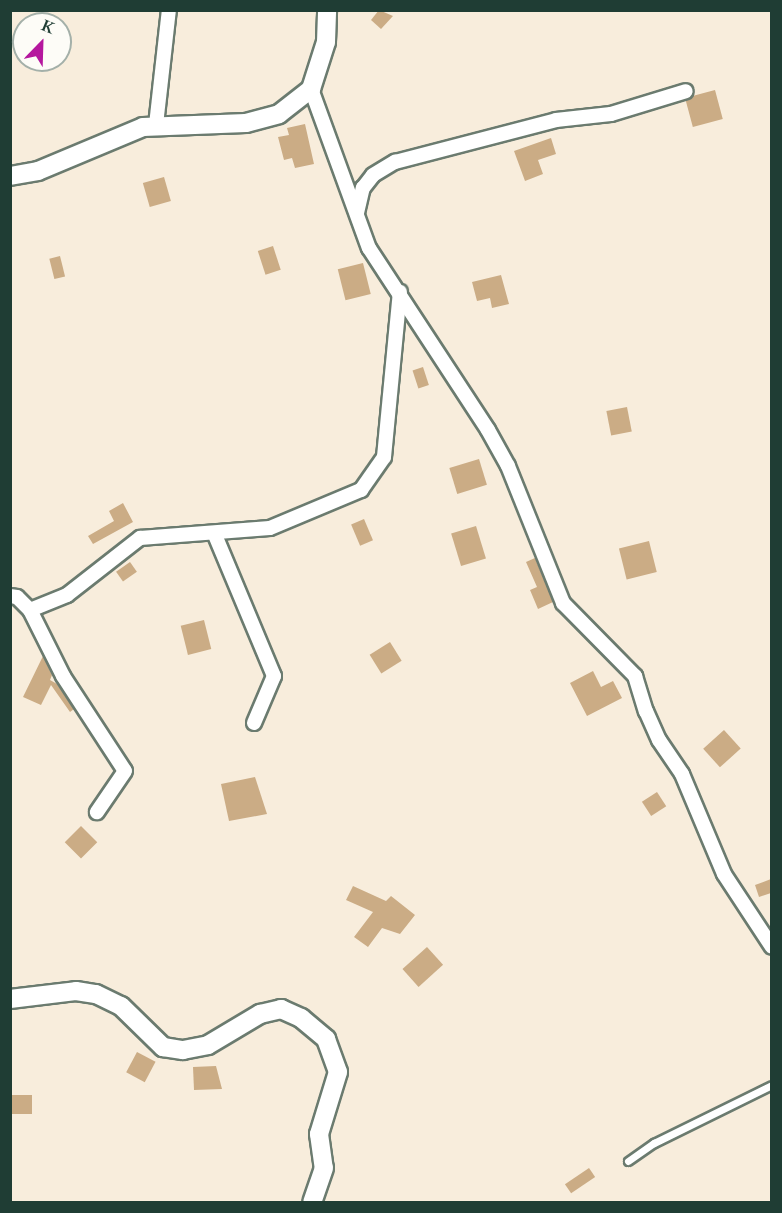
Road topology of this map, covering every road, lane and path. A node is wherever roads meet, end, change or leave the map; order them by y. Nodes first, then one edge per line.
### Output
1 (169, 10) edge
2 (327, 10) edge
3 (311, 89) junction
4 (686, 91) dead end
5 (156, 125) junction
6 (10, 176) edge
7 (357, 215) junction
8 (400, 292) junction
9 (215, 535) junction
10 (10, 596) edge
11 (30, 610) junction
12 (254, 723) dead end
13 (98, 812) dead end
14 (771, 947) edge
15 (10, 999) edge
16 (771, 1085) edge
17 (628, 1161) dead end
18 (312, 1203) edge

1 - 5 street
2 - 3 street
3 - 5 street
3 - 7 street
4 - 7 street
5 - 6 street
7 - 8 street
8 - 9 street
8 - 14 street
9 - 11 street
9 - 12 street
10 - 11 street
11 - 13 street
15 - 18 street
16 - 17 lane

